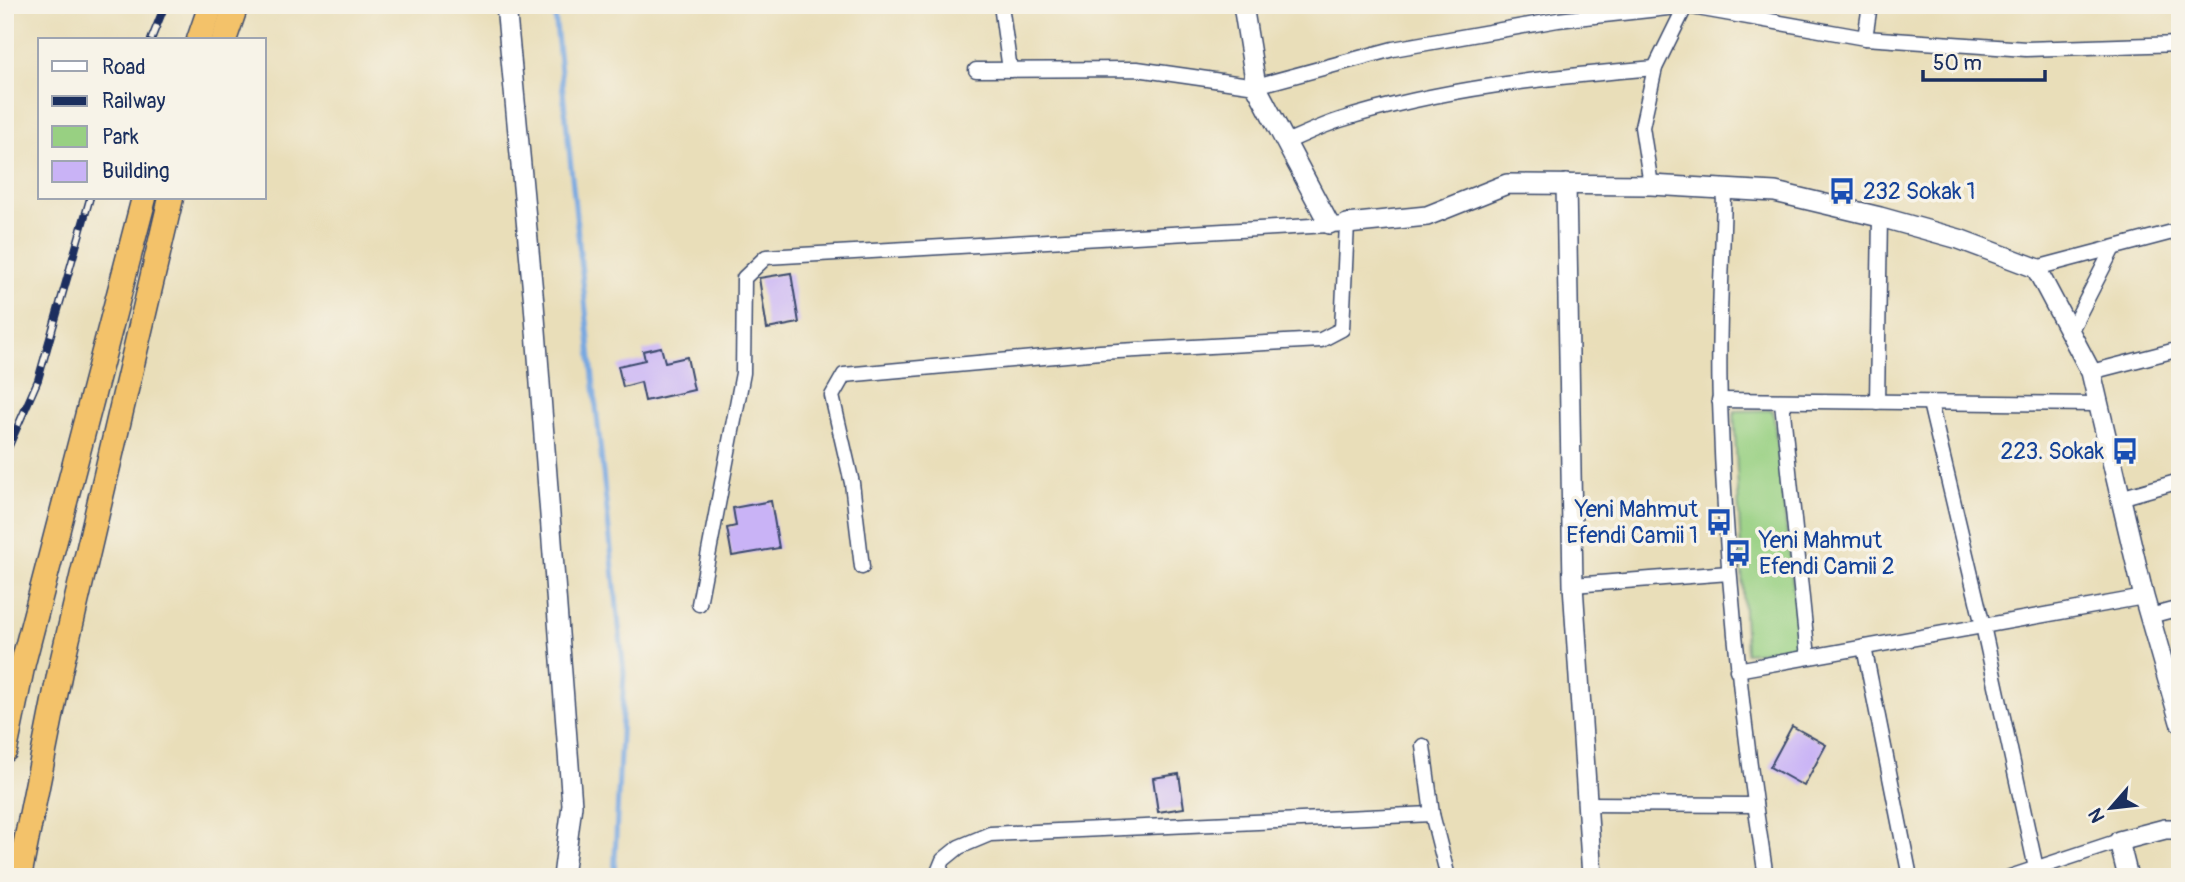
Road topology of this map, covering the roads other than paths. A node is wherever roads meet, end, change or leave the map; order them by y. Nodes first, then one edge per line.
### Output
1 (212, 5) edge
2 (236, 5) edge
3 (506, 5) edge
4 (1001, 5) edge
5 (1243, 5) edge
6 (1870, 5) edge
7 (1686, 6) edge
8 (200, 38) edge
9 (225, 38) edge
10 (1865, 38) junction
11 (2180, 44) edge
12 (1655, 68) junction
13 (1010, 69) junction
14 (976, 70) dead end
15 (1256, 86) junction
16 (1286, 142) junction
17 (1566, 184) junction
18 (1651, 185) junction
19 (1724, 190) junction
20 (143, 200) edge
21 (171, 200) edge
22 (1880, 217) junction
23 (1338, 224) junction
24 (2180, 230) edge
25 (2113, 248) junction
26 (2036, 268) junction
27 (2070, 332) junction
28 (2180, 349) edge
29 (2091, 372) junction
30 (1719, 400) junction
31 (1782, 401) junction
32 (1877, 402) junction
33 (1930, 403) junction
34 (2097, 404) junction
35 (2180, 481) edge
36 (2120, 498) junction
37 (862, 567) dead end
38 (1729, 573) junction
39 (1573, 585) junction
40 (699, 604) dead end
41 (2147, 606) junction
42 (2180, 608) edge
43 (1983, 626) junction
44 (1864, 647) junction
45 (1808, 657) junction
46 (1737, 670) junction
47 (2180, 722) edge
48 (1423, 746) dead end
49 (5, 750) edge
50 (1586, 804) junction
51 (1755, 805) junction
52 (1432, 814) junction
53 (2180, 829) edge
54 (2119, 841) junction
55 (2036, 868) junction
56 (19, 877) edge
57 (563, 877) edge
58 (936, 877) edge
59 (1448, 877) edge
60 (1592, 877) edge
61 (1766, 877) edge
62 (1910, 877) edge
63 (2010, 877) edge
64 (2128, 877) edge

1 - 8 highway
2 - 9 highway
3 - 57 street
4 - 13 street
5 - 15 street
6 - 10 street
7 - 10 street
7 - 12 street
7 - 15 street
10 - 11 street
12 - 16 street
12 - 18 street
13 - 14 street
13 - 15 street
15 - 16 street
16 - 23 street
17 - 18 street
17 - 23 street
17 - 39 street
18 - 19 street
19 - 22 street
19 - 30 street
20 - 49 highway
21 - 56 highway
22 - 26 street
22 - 32 street
23 - 37 street
23 - 40 street
24 - 25 street
25 - 26 street
25 - 27 street
26 - 27 street
27 - 29 street
28 - 29 street
29 - 34 street
30 - 31 street
30 - 38 street
31 - 32 street
31 - 45 street
32 - 33 street
33 - 34 street
33 - 43 street
34 - 36 street
35 - 36 street
36 - 41 street
38 - 39 street
38 - 46 street
39 - 50 street
41 - 42 street
41 - 43 street
41 - 47 street
43 - 44 street
43 - 55 street
44 - 45 street
44 - 62 street
45 - 46 street
46 - 51 street
48 - 52 street
50 - 51 street
50 - 60 street
51 - 61 street
52 - 58 street
52 - 59 street
53 - 54 street
54 - 55 street
54 - 64 street
55 - 63 street

